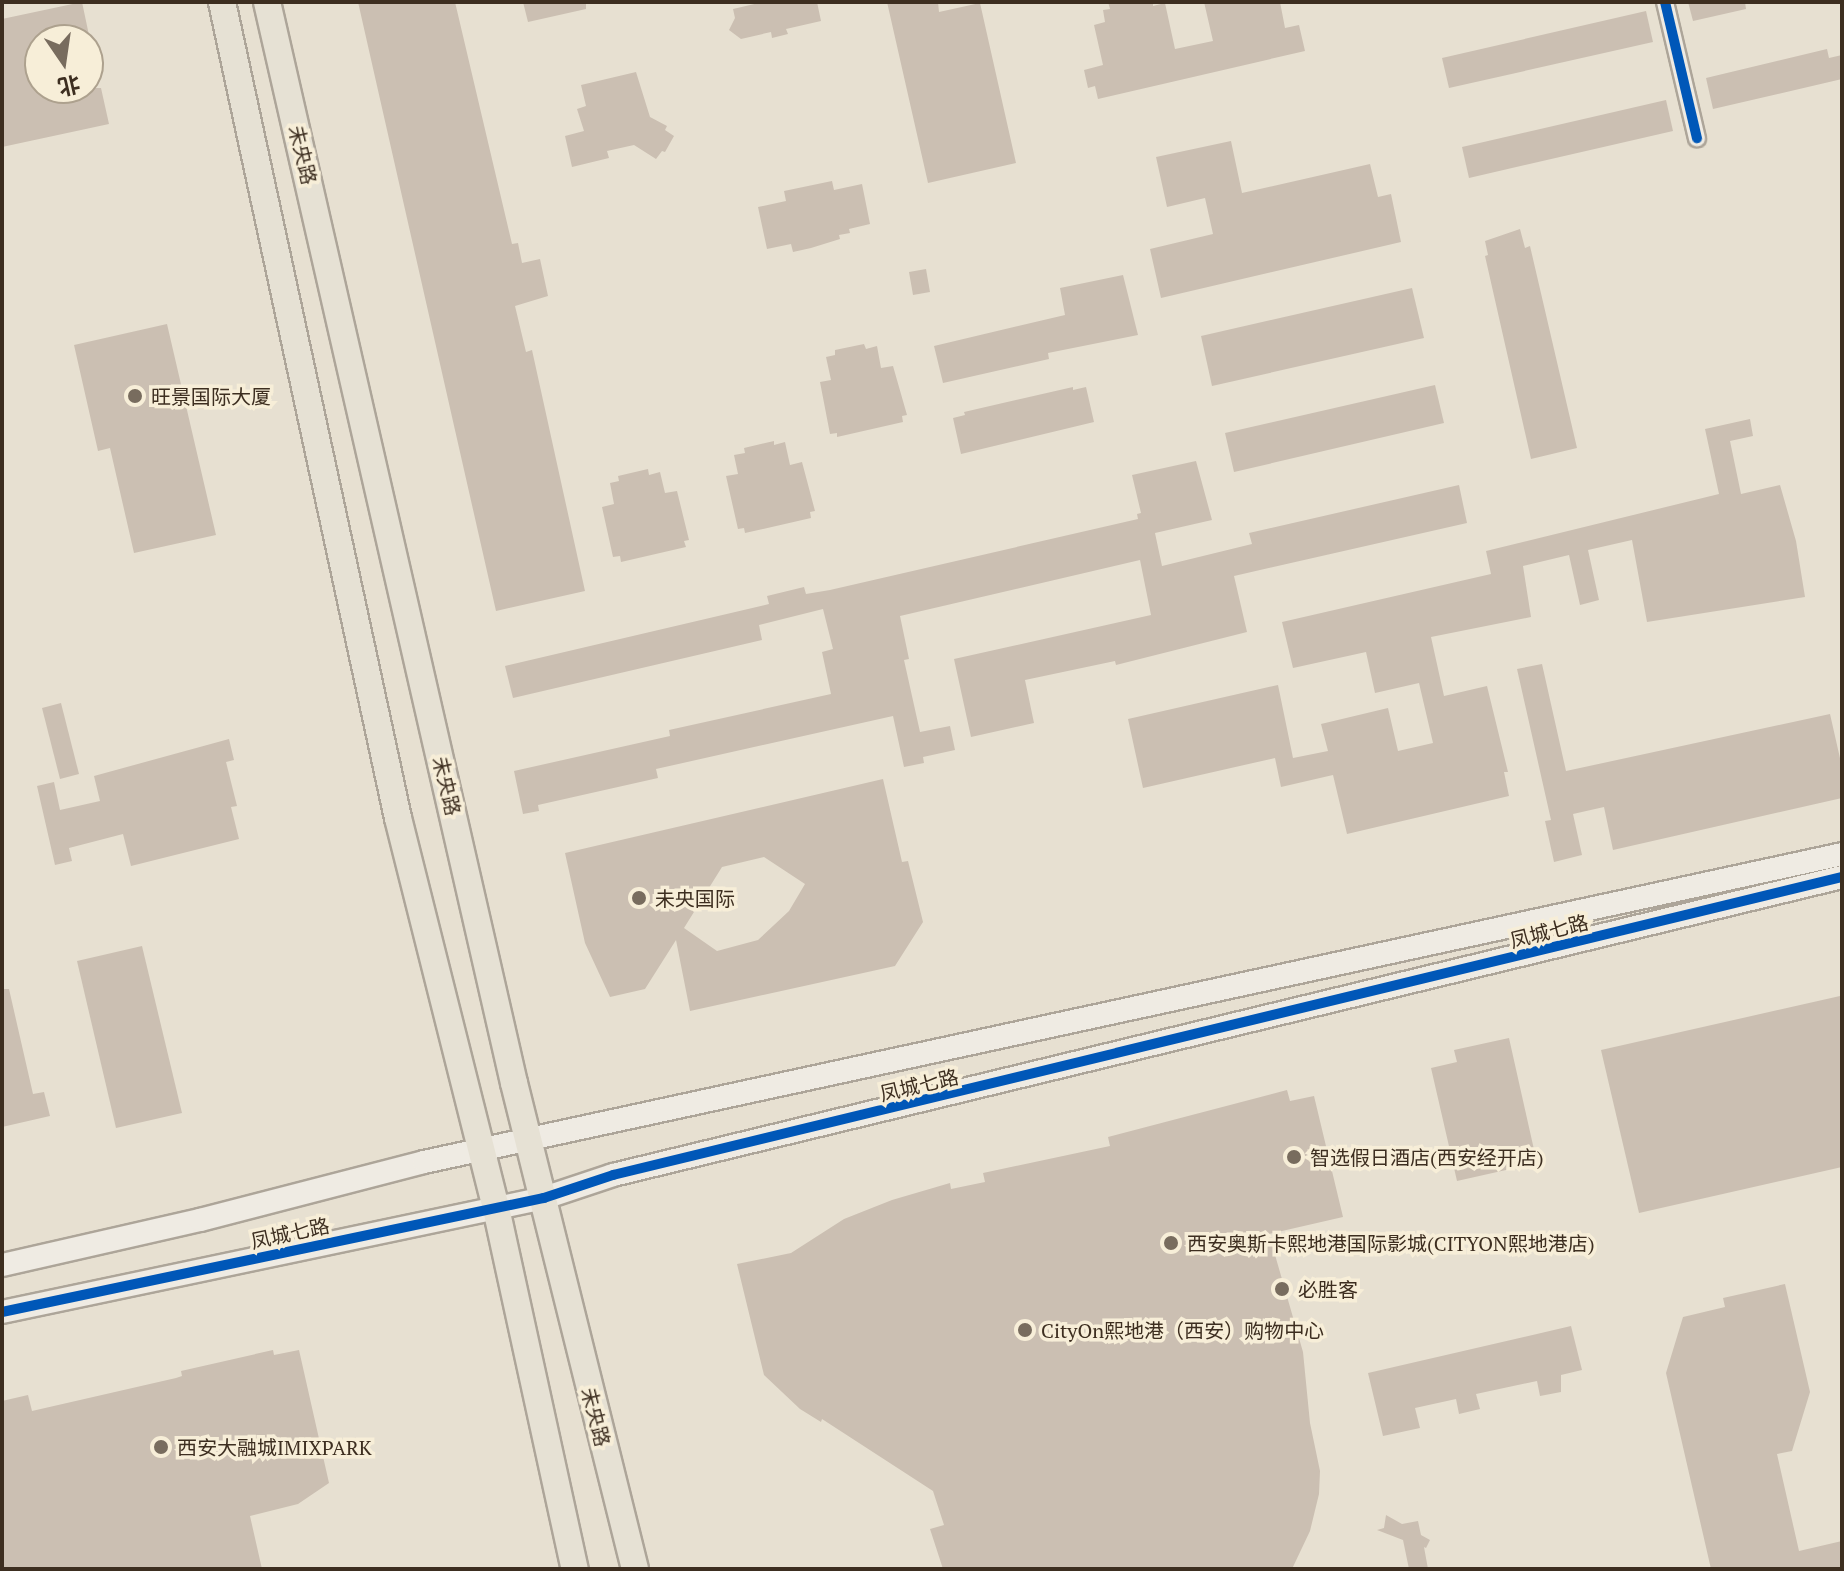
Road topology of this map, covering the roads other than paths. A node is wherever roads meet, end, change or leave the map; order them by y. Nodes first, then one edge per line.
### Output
1 (222, 2) edge
2 (267, 2) edge
3 (1665, 2) edge
4 (1697, 138) dead end
5 (1842, 854) edge
6 (1842, 877) edge
7 (530, 1139) junction
8 (480, 1151) junction
9 (544, 1198) junction
10 (496, 1208) junction
11 (2, 1265) edge
12 (2, 1312) edge
13 (575, 1569) edge
14 (635, 1569) edge

1 - 8 main road
2 - 7 main road, 未央路
3 - 4 street
5 - 7 street, 凤城七路
6 - 9 street, 凤城七路
7 - 8 street, 凤城七路
7 - 9 main road, 未央路
8 - 10 main road
8 - 11 street, 凤城七路
9 - 10 street, 凤城七路
9 - 14 main road, 未央路
10 - 12 street, 凤城七路
10 - 13 main road

